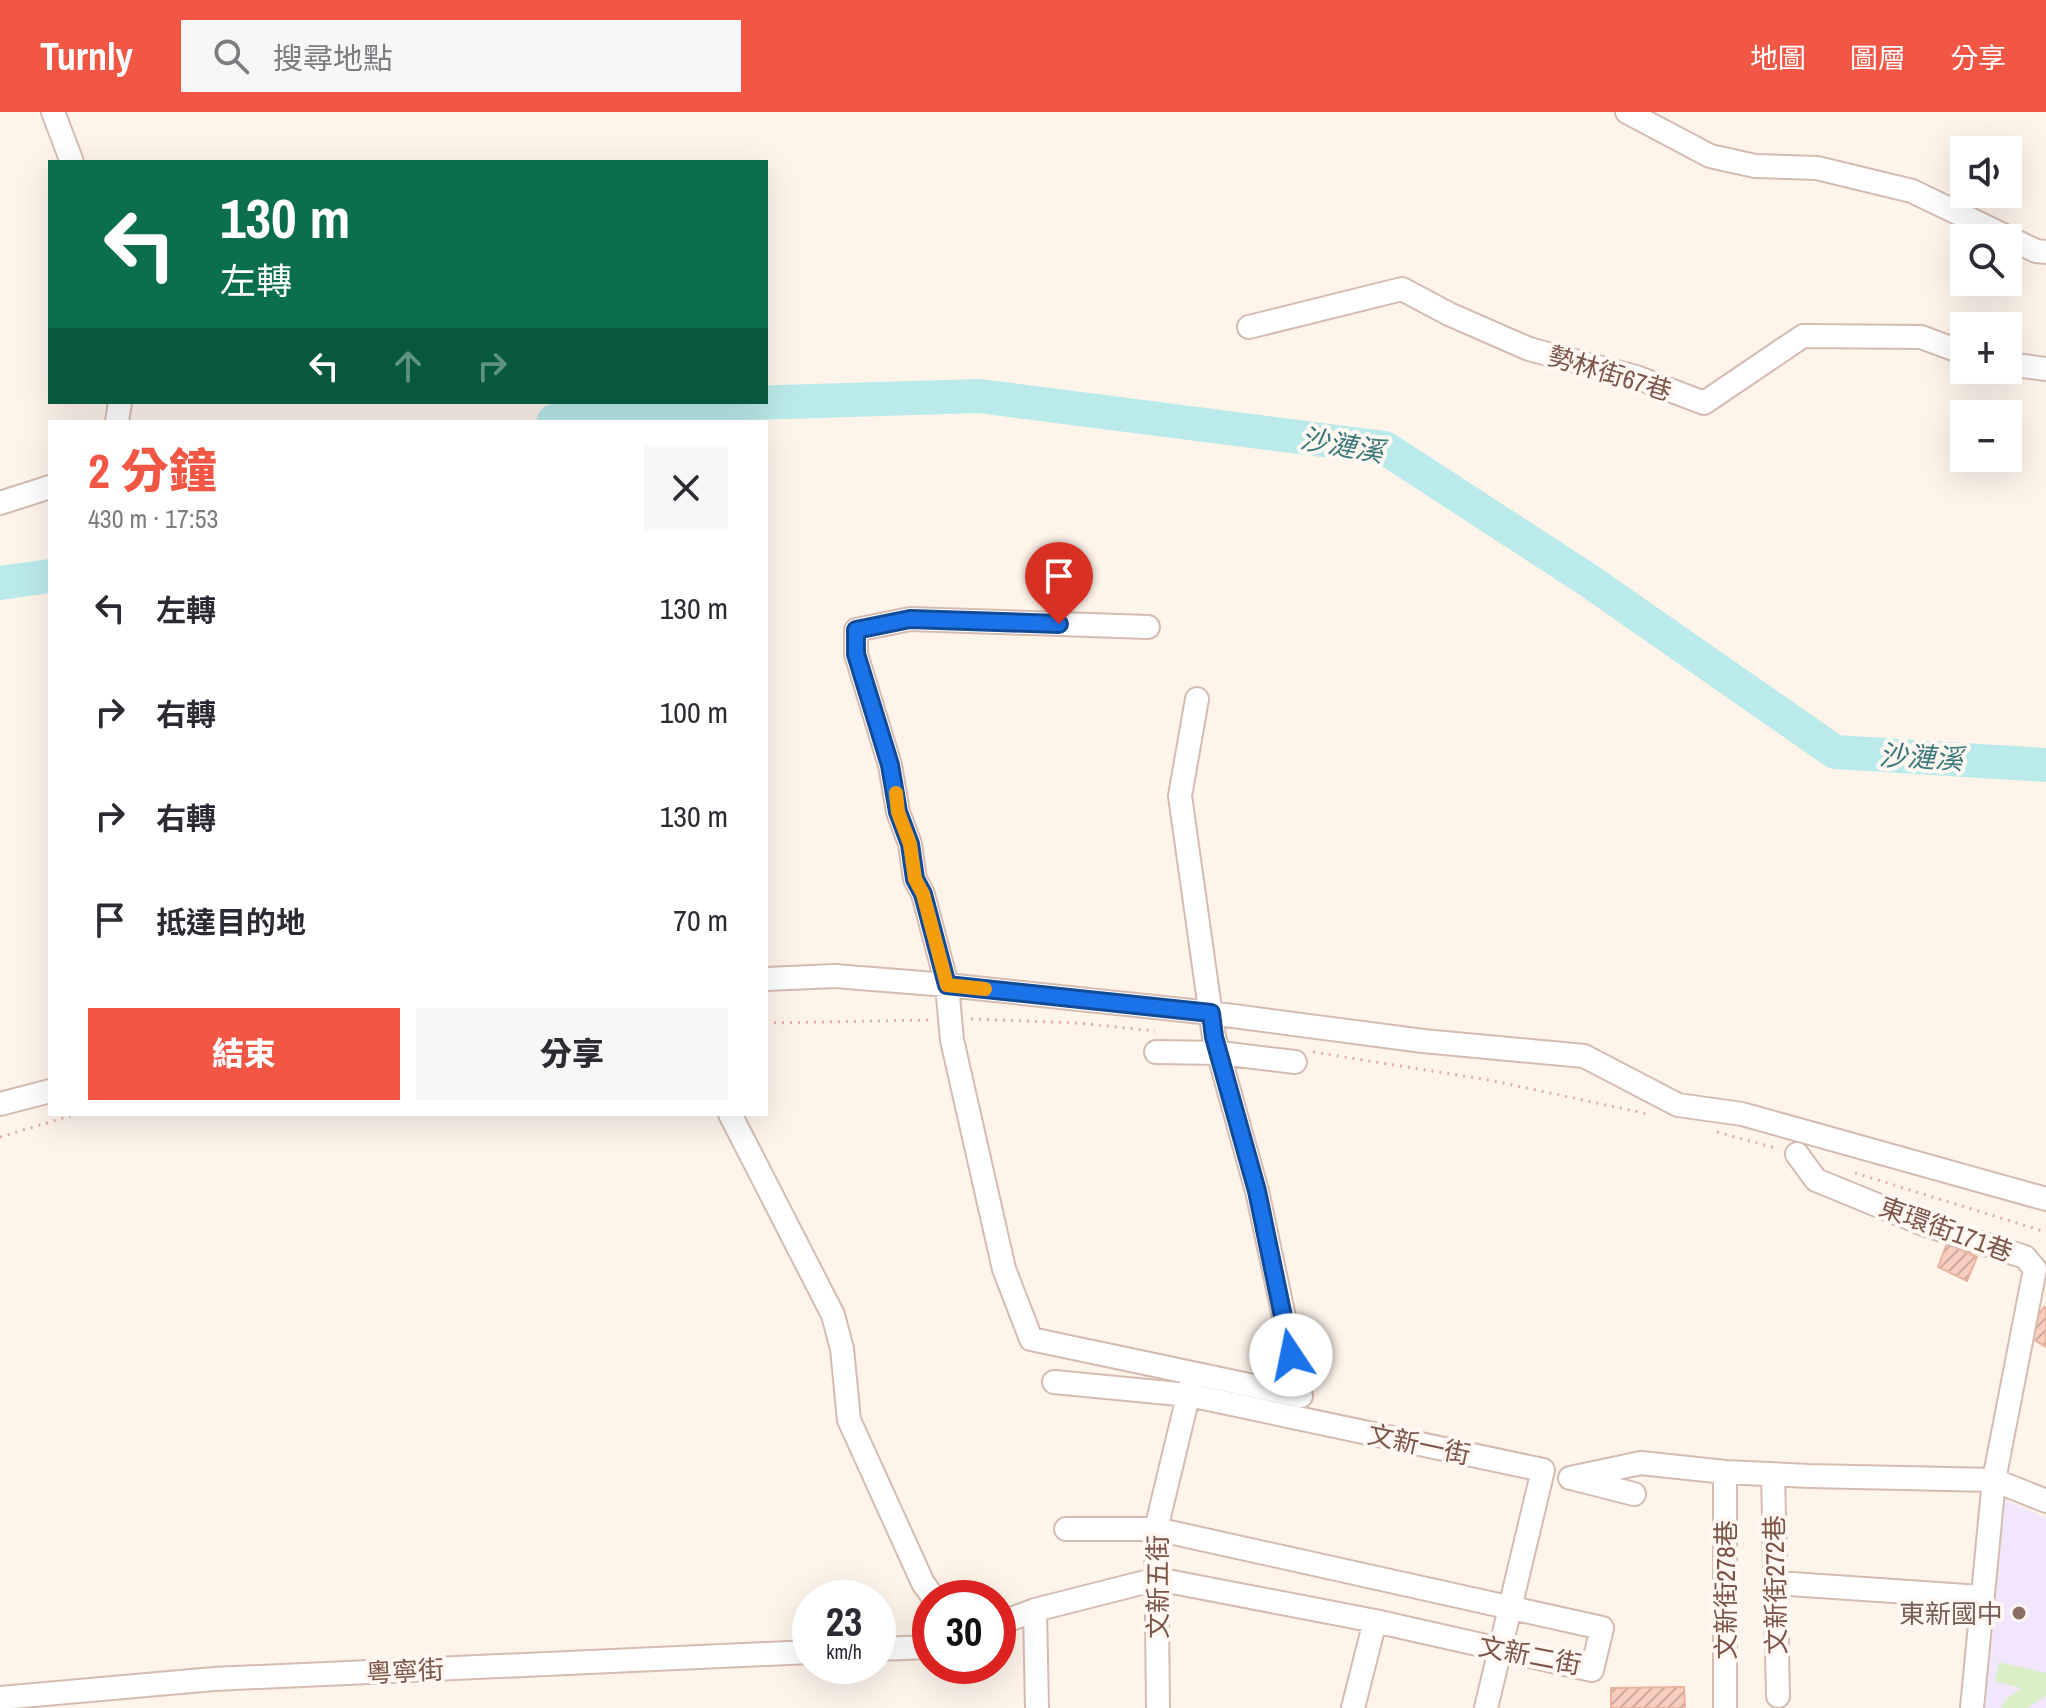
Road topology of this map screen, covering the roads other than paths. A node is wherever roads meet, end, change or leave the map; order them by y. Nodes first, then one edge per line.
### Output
1 (53, 112) edge
2 (1627, 112) edge
3 (71, 160) edge
4 (2046, 252) edge
5 (1249, 327) dead end
6 (1950, 348) edge
7 (2022, 366) edge
8 (2046, 369) edge
9 (48, 488) edge
10 (0, 503) edge
11 (1148, 627) dead end
12 (1197, 699) dead end
13 (768, 979) edge
14 (947, 985) junction
15 (1211, 1013) junction
16 (1155, 1041) road end
17 (1220, 1053) junction
18 (1302, 1056) road end
19 (48, 1092) edge
20 (0, 1104) edge
21 (731, 1116) edge
22 (1797, 1154) road end
23 (2046, 1199) edge
24 (1054, 1382) dead end
25 (1191, 1385) junction
26 (1543, 1470) junction
27 (1725, 1472) junction
28 (1773, 1474) junction
29 (1570, 1478) junction
30 (1994, 1480) junction
31 (1634, 1494) dead end
32 (2046, 1501) edge
33 (1066, 1529) dead end
34 (1156, 1529) junction
35 (1157, 1579) junction
36 (922, 1580) edge
37 (1776, 1583) junction
38 (1981, 1597) junction
39 (1510, 1607) junction
40 (1035, 1610) junction
41 (1016, 1617) edge
42 (1375, 1621) junction
43 (1500, 1650) junction
44 (792, 1653) edge
45 (1778, 1696) dead end
46 (0, 1698) edge
47 (1037, 1708) edge
48 (1158, 1708) edge
49 (1353, 1708) edge
50 (1486, 1708) edge
51 (1725, 1708) edge
52 (1972, 1708) edge

1 - 3 street
2 - 4 street
5 - 6 street, 勢林街67巷
7 - 8 street
9 - 10 street
11 - 14 street
12 - 15 street
13 - 14 street
14 - 15 street
14 - 25 street
15 - 17 street
15 - 23 street
16 - 17 street
17 - 18 street
17 - 25 street
19 - 20 street
21 - 36 street
22 - 30 street, 東環街171巷
24 - 25 street, 文新一街
25 - 26 street, 文新一街
25 - 34 street, 文新五街
26 - 29 street, 文新一街
26 - 39 street
27 - 28 street
27 - 29 street
27 - 51 street, 文新街278巷
28 - 30 street
28 - 37 street, 文新街272巷
29 - 31 street, 文新一街
30 - 32 street
30 - 38 street
33 - 34 street, 文新二街
34 - 35 street, 文新五街
34 - 39 street, 文新二街
35 - 40 street, 文新二街
35 - 42 street, 文新二街
35 - 48 street, 文新五街
37 - 38 street
37 - 45 street, 文新街272巷
38 - 52 street
39 - 43 street
39 - 43 street, 文新二街
40 - 41 street
40 - 47 street
42 - 43 street, 文新二街
42 - 49 street
43 - 50 street
44 - 46 street, 粵寧街

